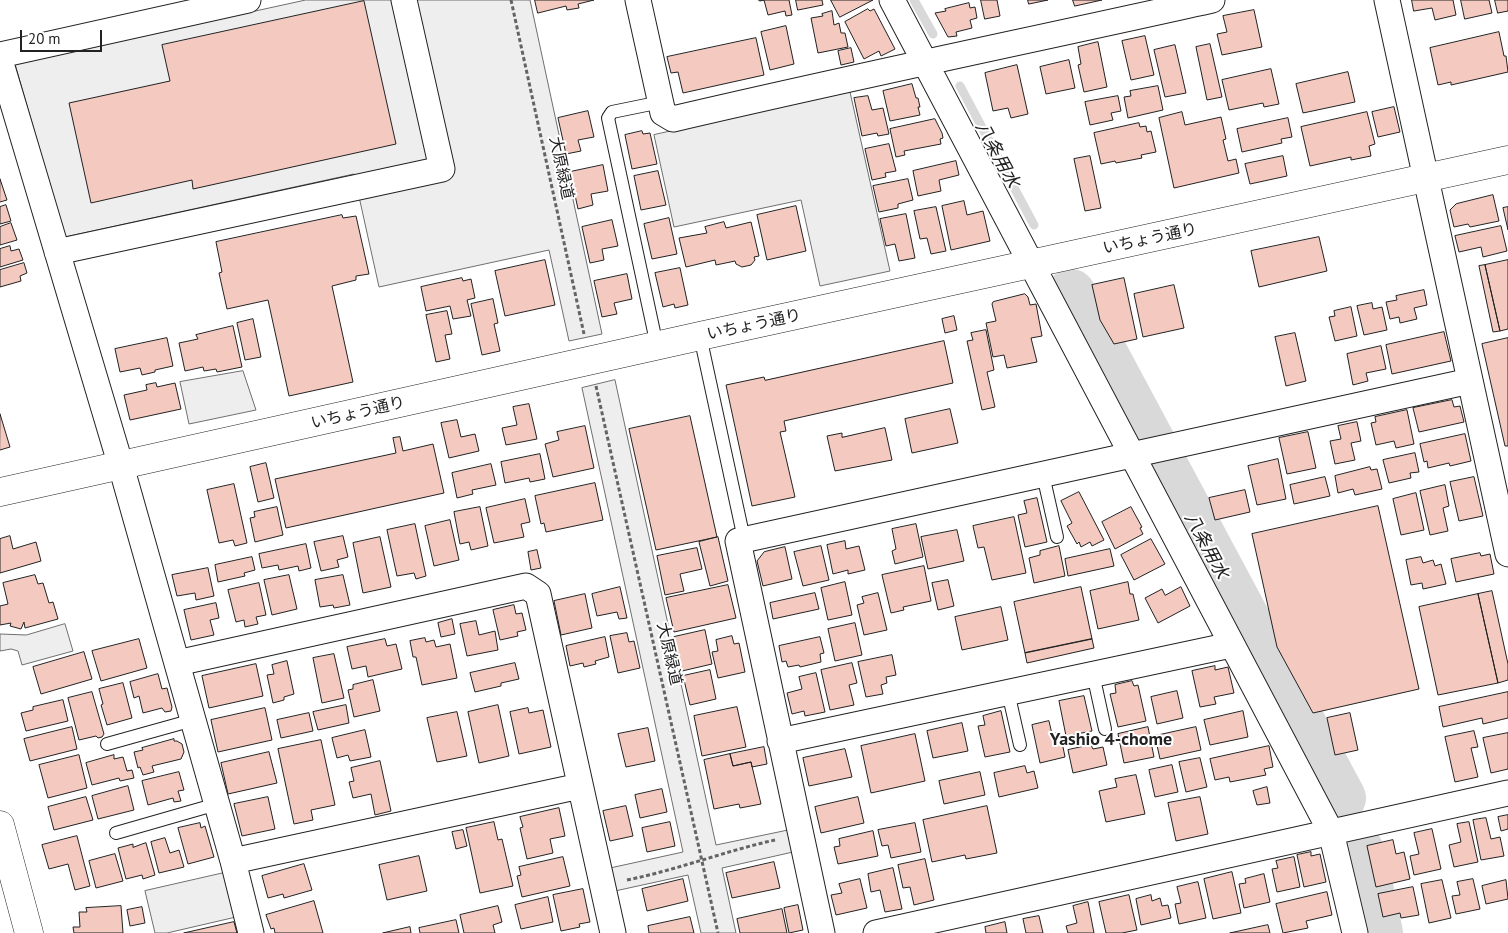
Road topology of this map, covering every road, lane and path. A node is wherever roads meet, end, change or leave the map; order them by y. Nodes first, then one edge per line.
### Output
1 (248, 0) edge
2 (404, 0) edge
3 (511, 0) edge
4 (638, 0) edge
5 (892, 0) edge
6 (1212, 0) edge
7 (1387, 0) edge
8 (188, 6) edge
9 (0, 56) edge
10 (0, 60) edge
11 (926, 63) junction
12 (661, 102) junction
13 (1508, 160) edge
14 (1427, 178) junction
15 (57, 252) junction
16 (1032, 264) junction
17 (585, 336) dead end
18 (700, 336) junction
19 (657, 346) junction
20 (595, 381) dead end
21 (1470, 381) junction
22 (1136, 455) junction
23 (121, 466) junction
24 (1043, 475) junction
25 (0, 492) edge
26 (1057, 536) dead end
27 (744, 539) junction
28 (1508, 554) edge
29 (1231, 645) junction
30 (177, 663) junction
31 (1093, 674) junction
32 (1008, 692) junction
33 (193, 720) junction
34 (1105, 729) dead end
35 (780, 741) junction
36 (107, 744) dead end
37 (1020, 745) dead end
38 (580, 786) junction
39 (1508, 793) edge
40 (216, 804) junction
41 (0, 825) edge
42 (1331, 832) junction
43 (116, 833) dead end
44 (800, 835) junction
45 (702, 859) junction
46 (232, 861) junction
47 (602, 886) junction
48 (8, 888) edge
49 (28, 933) edge
50 (251, 933) edge
51 (613, 933) edge
52 (718, 933) edge
53 (822, 933) edge
54 (876, 933) edge
55 (1355, 933) edge

1 - 8 street
2 - 15 street
3 - 17 path, 大原緑道
4 - 12 street
5 - 11 street
6 - 11 street
7 - 14 street
8 - 9 street
10 - 15 street
11 - 12 street
11 - 16 street
12 - 19 lane
13 - 14 street, いちょう通り
14 - 16 street, いちょう通り
14 - 21 street
15 - 23 street
16 - 18 street, いちょう通り
16 - 22 street
18 - 19 street, いちょう通り
18 - 27 lane
19 - 23 street, いちょう通り
20 - 45 path, 大原緑道
21 - 22 street
21 - 28 street
22 - 24 street
22 - 29 street
23 - 25 street, いちょう通り
23 - 30 street
24 - 26 lane
24 - 27 street
27 - 35 street
29 - 31 street
29 - 42 street
30 - 33 street
30 - 38 street
31 - 32 street
31 - 34 lane
32 - 35 street
32 - 37 lane
33 - 36 lane
33 - 40 street
35 - 44 street
38 - 46 street
38 - 47 street
39 - 42 street
40 - 43 lane
40 - 46 street
41 - 48 street
42 - 54 street
42 - 55 street
44 - 45 path
44 - 53 street
45 - 47 path
45 - 52 path, 大原緑道
46 - 50 street
47 - 51 street
48 - 49 street

